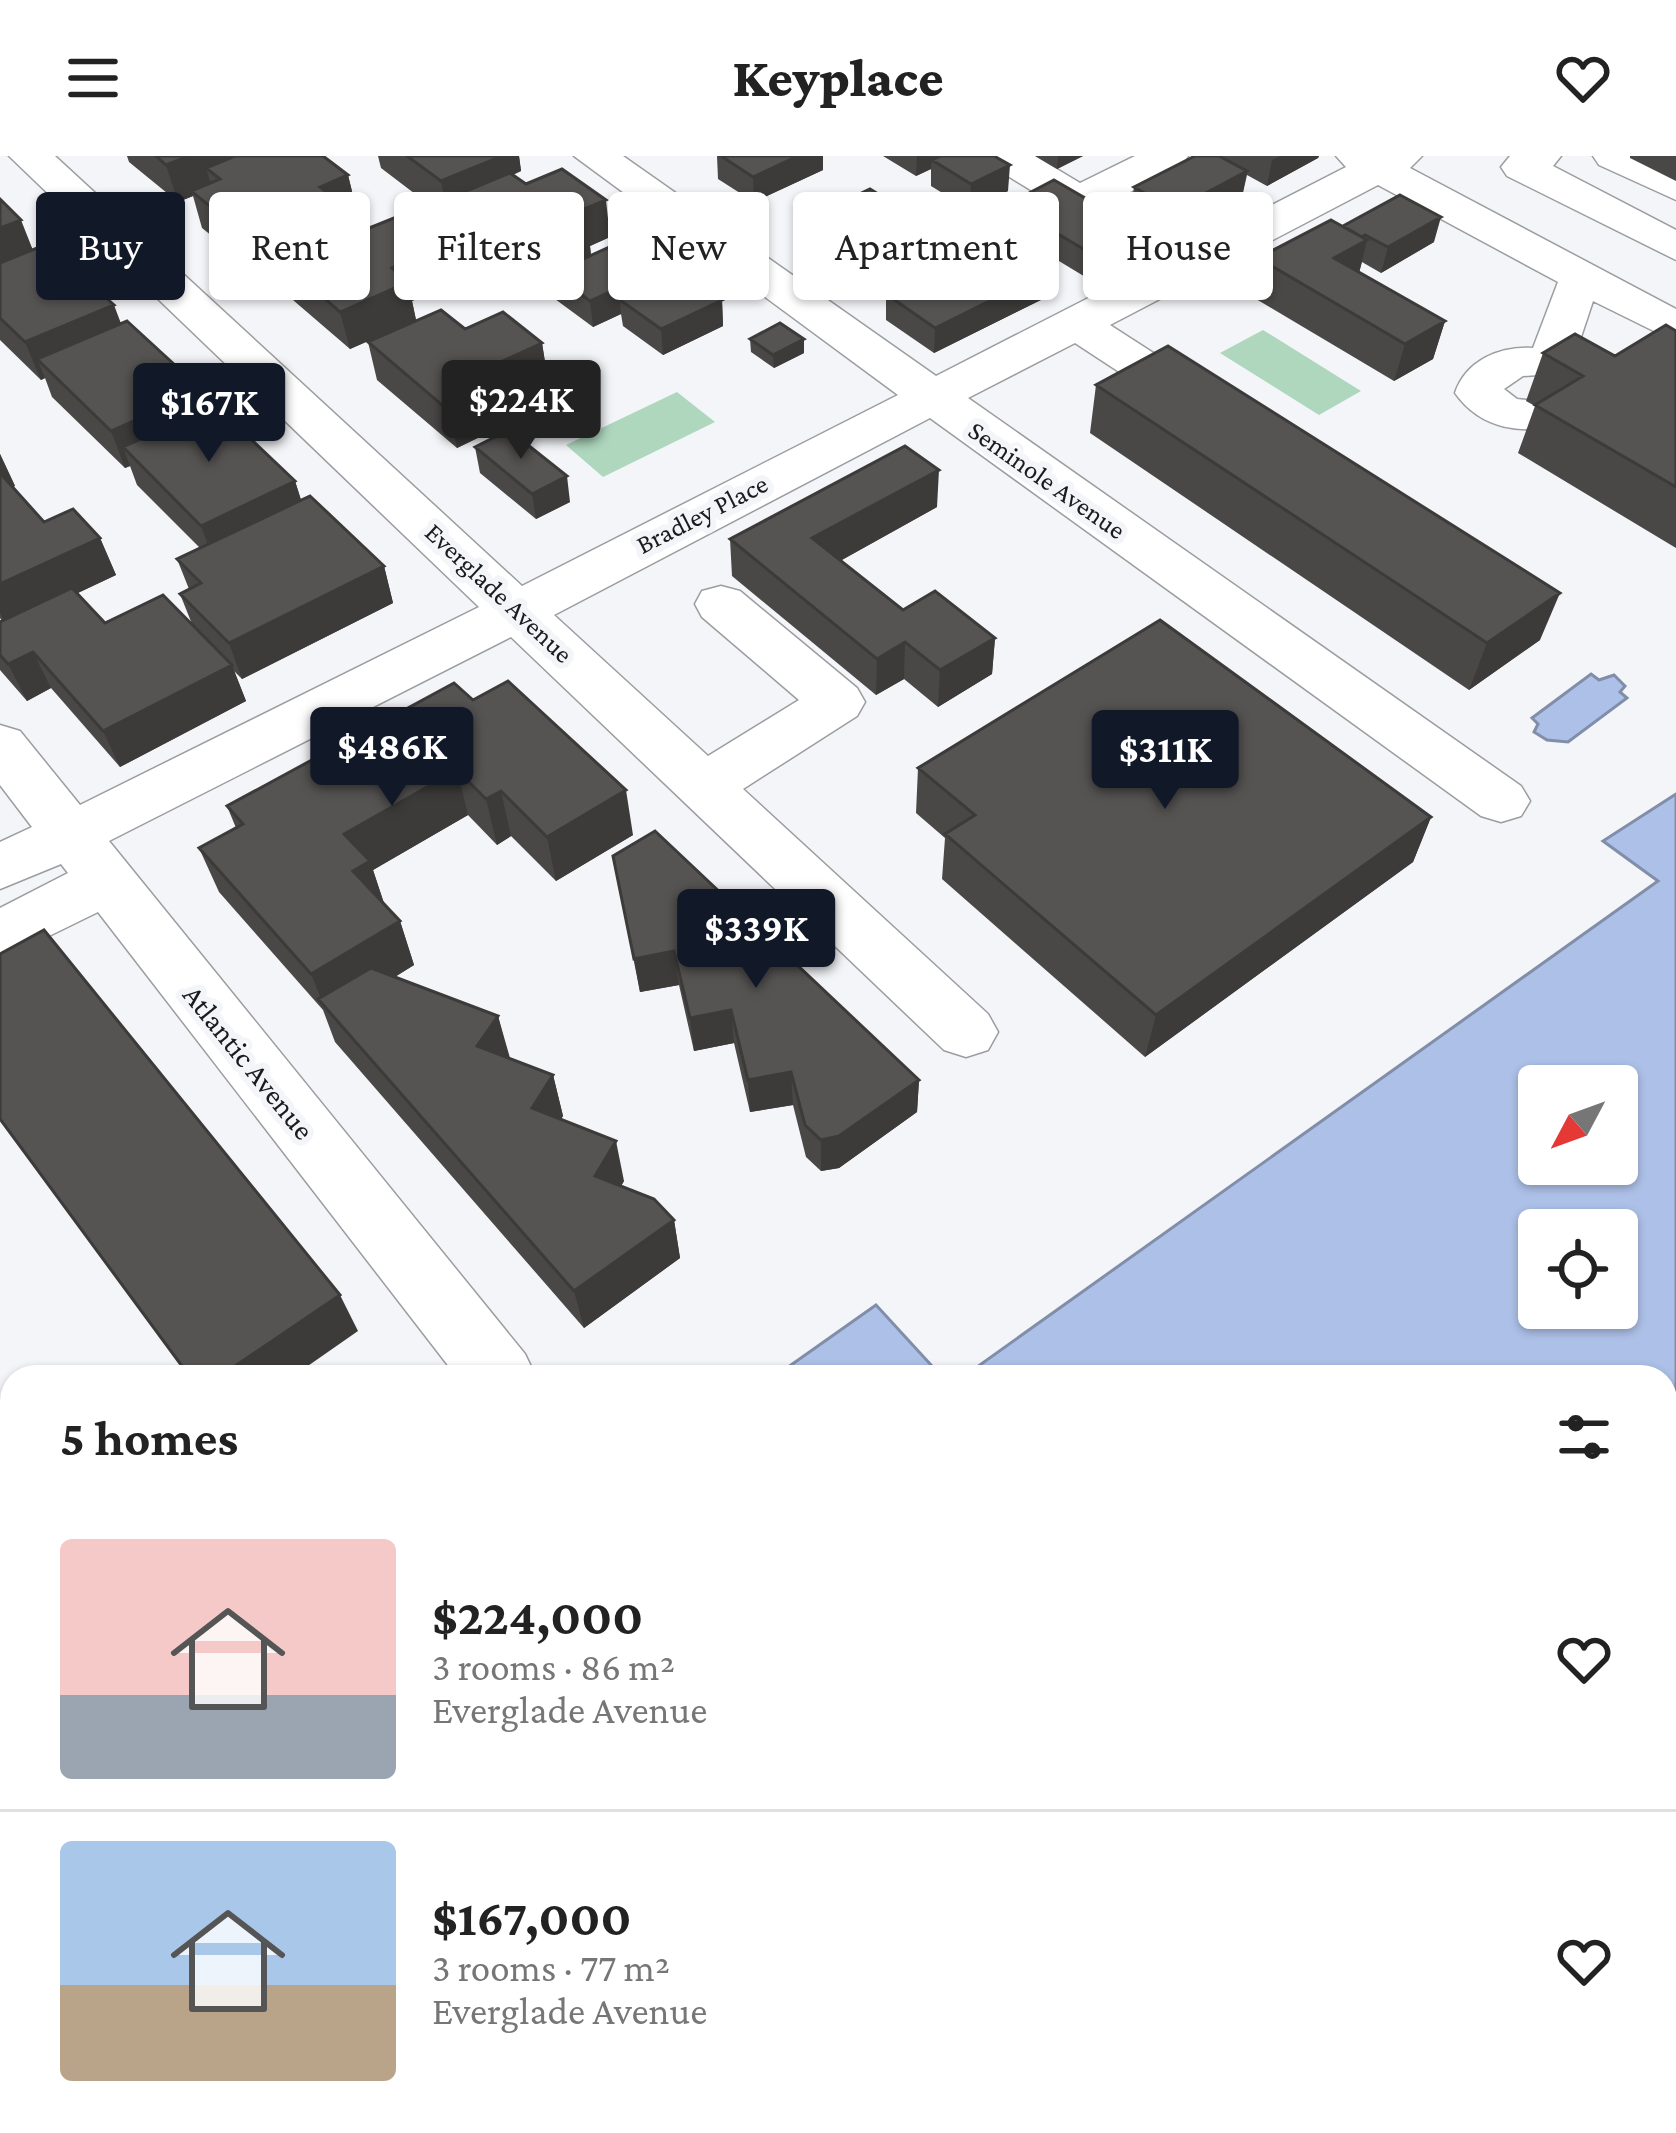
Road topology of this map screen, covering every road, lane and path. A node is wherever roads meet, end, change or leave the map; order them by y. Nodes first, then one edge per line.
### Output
1 (30, 156) edge
2 (595, 156) edge
3 (1005, 156) edge
4 (1167, 156) edge
5 (1540, 156) edge
6 (1614, 156) edge
7 (1379, 160) edge
8 (1676, 187) edge
9 (1079, 201) junction
10 (1083, 203) edge
11 (1273, 218) edge
12 (1676, 247) edge
13 (1583, 278) junction
14 (1120, 300) edge
15 (1076, 323) junction
16 (1676, 328) edge
17 (1558, 390) edge
18 (930, 397) junction
19 (1261, 443) edge
20 (721, 604) dead end
21 (517, 610) junction
22 (0, 745) edge
23 (704, 786) junction
24 (1501, 801) dead end
25 (88, 857) junction
26 (0, 867) edge
27 (0, 936) edge
28 (966, 1032) dead end
29 (490, 1365) edge

1 - 21 street, Everglade Avenue
2 - 18 street, Seminole Avenue
3 - 9 street
4 - 9 street
5 - 12 street
6 - 8 street
7 - 11 street, Bradley Place
7 - 13 street
9 - 10 street
13 - 16 street
13 - 17 street
14 - 15 street, Bradley Place
15 - 18 street, Bradley Place
15 - 19 street
18 - 21 street, Bradley Place
18 - 24 street, Seminole Avenue
20 - 23 street
21 - 23 street, Everglade Avenue
21 - 25 street, Bradley Place
22 - 25 street, Atlantic Avenue
23 - 28 street, Everglade Avenue
25 - 26 street, Bradley Place
25 - 27 street
25 - 29 street, Atlantic Avenue

